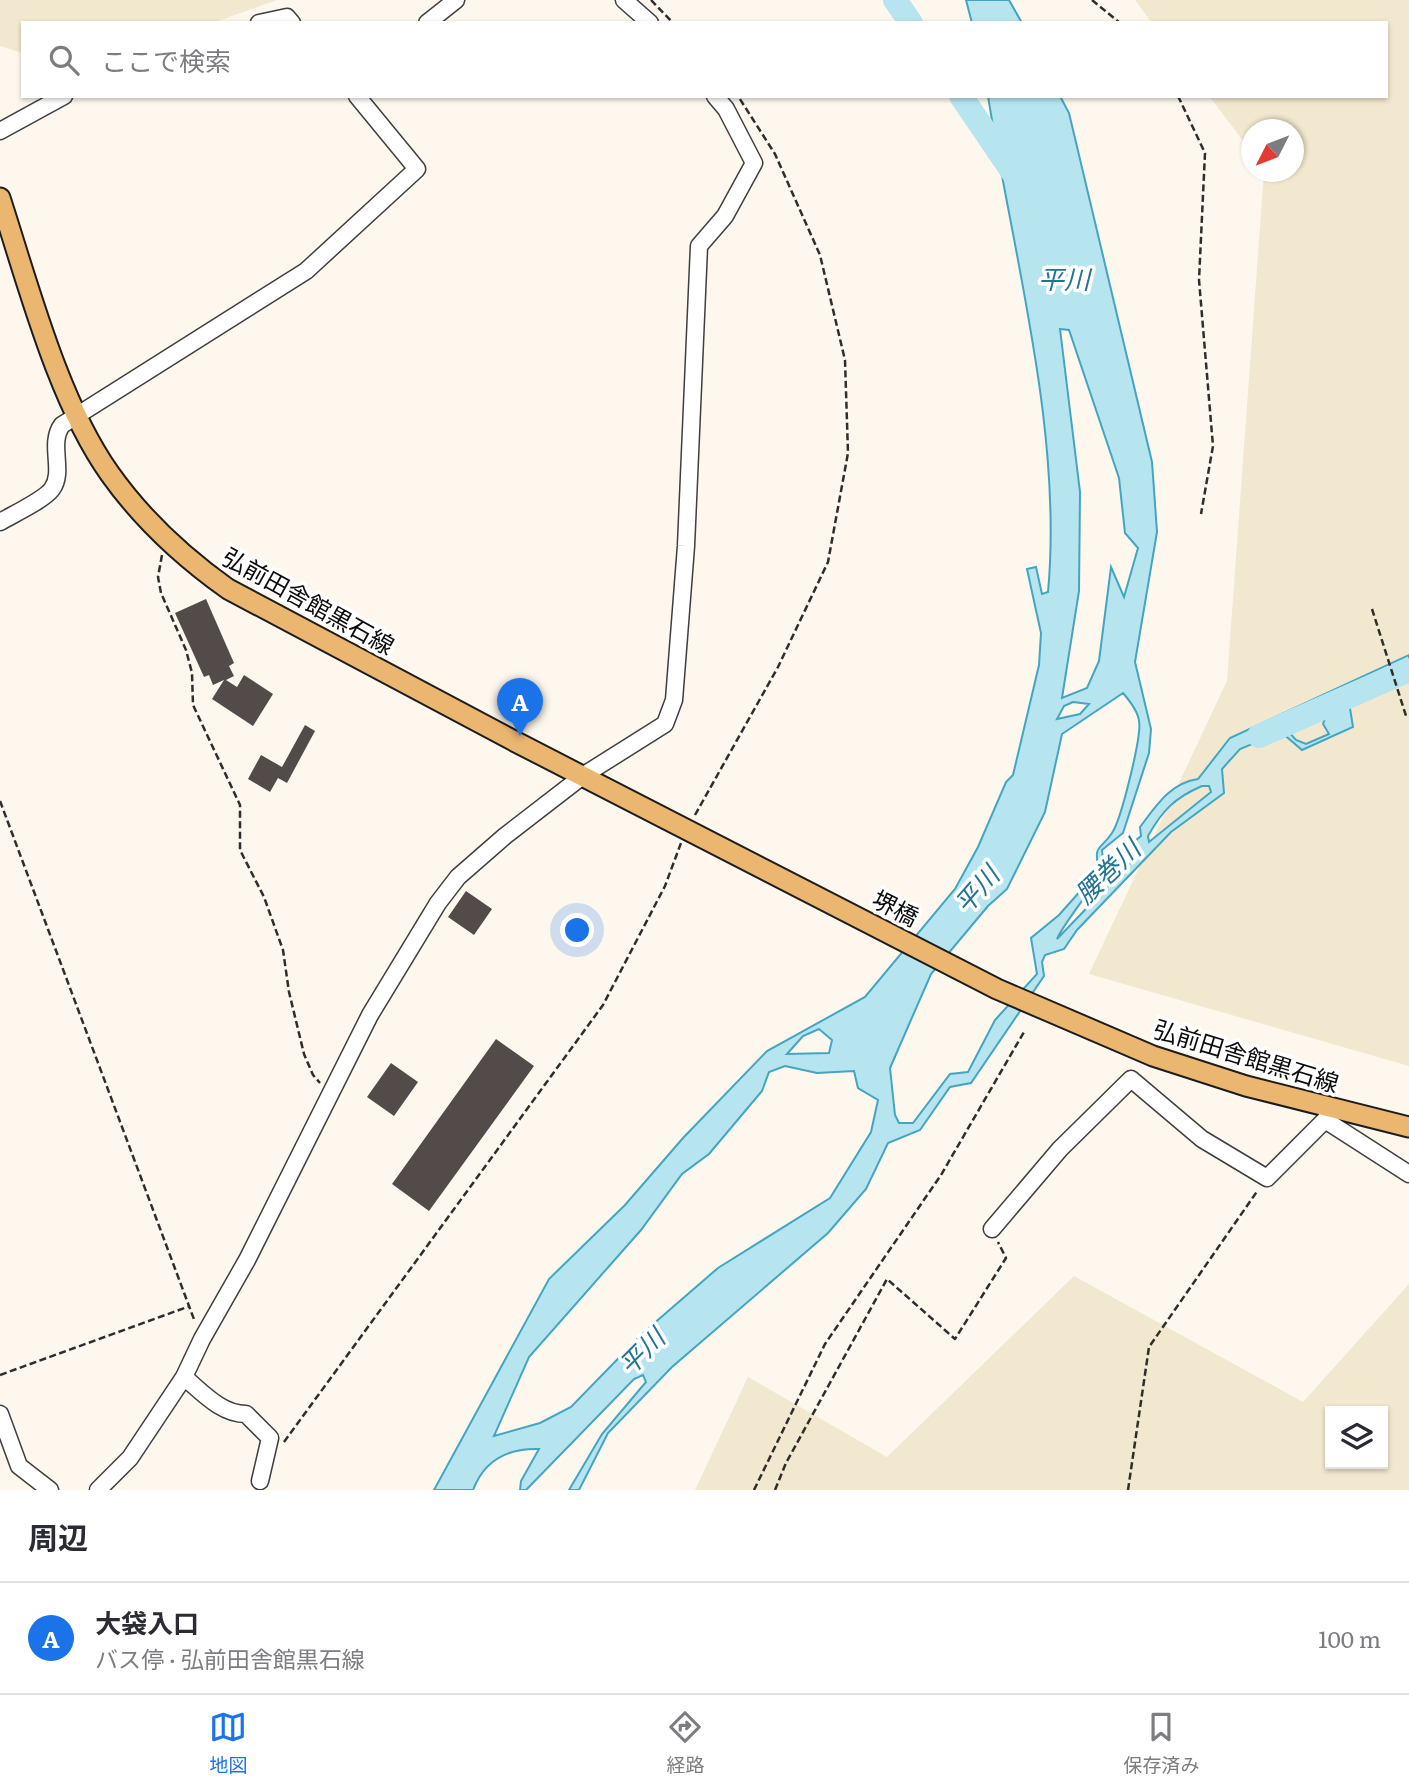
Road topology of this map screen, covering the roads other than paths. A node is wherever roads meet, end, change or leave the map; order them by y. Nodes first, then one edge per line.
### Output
1 (456, 0) edge
2 (624, 0) edge
3 (268, 21) edge
4 (290, 21) edge
5 (430, 21) edge
6 (648, 21) edge
7 (60, 98) edge
8 (358, 98) edge
9 (717, 98) edge
10 (0, 131) edge
11 (0, 198) edge
12 (76, 416) junction
13 (0, 522) edge
14 (584, 775) junction
15 (699, 835) joint
16 (1072, 1023) joint
17 (1328, 1114) junction
18 (1409, 1127) edge
19 (1409, 1174) edge
20 (992, 1229) road end
21 (184, 1377) junction
22 (0, 1414) edge
23 (260, 1481) dead end
24 (50, 1490) edge
25 (98, 1490) edge

1 - 5 street
2 - 6 street
3 - 4 street
7 - 10 street
8 - 12 street
9 - 14 street
11 - 12 main road, 弘前田舎館黒石線
12 - 13 street
12 - 14 main road, 弘前田舎館黒石線
14 - 15 main road, 弘前田舎館黒石線
14 - 21 street
15 - 16 main road, 堺橋
16 - 17 main road, 弘前田舎館黒石線
17 - 18 main road, 弘前田舎館黒石線
17 - 19 street
17 - 20 street
21 - 23 street
21 - 25 street
22 - 24 street

